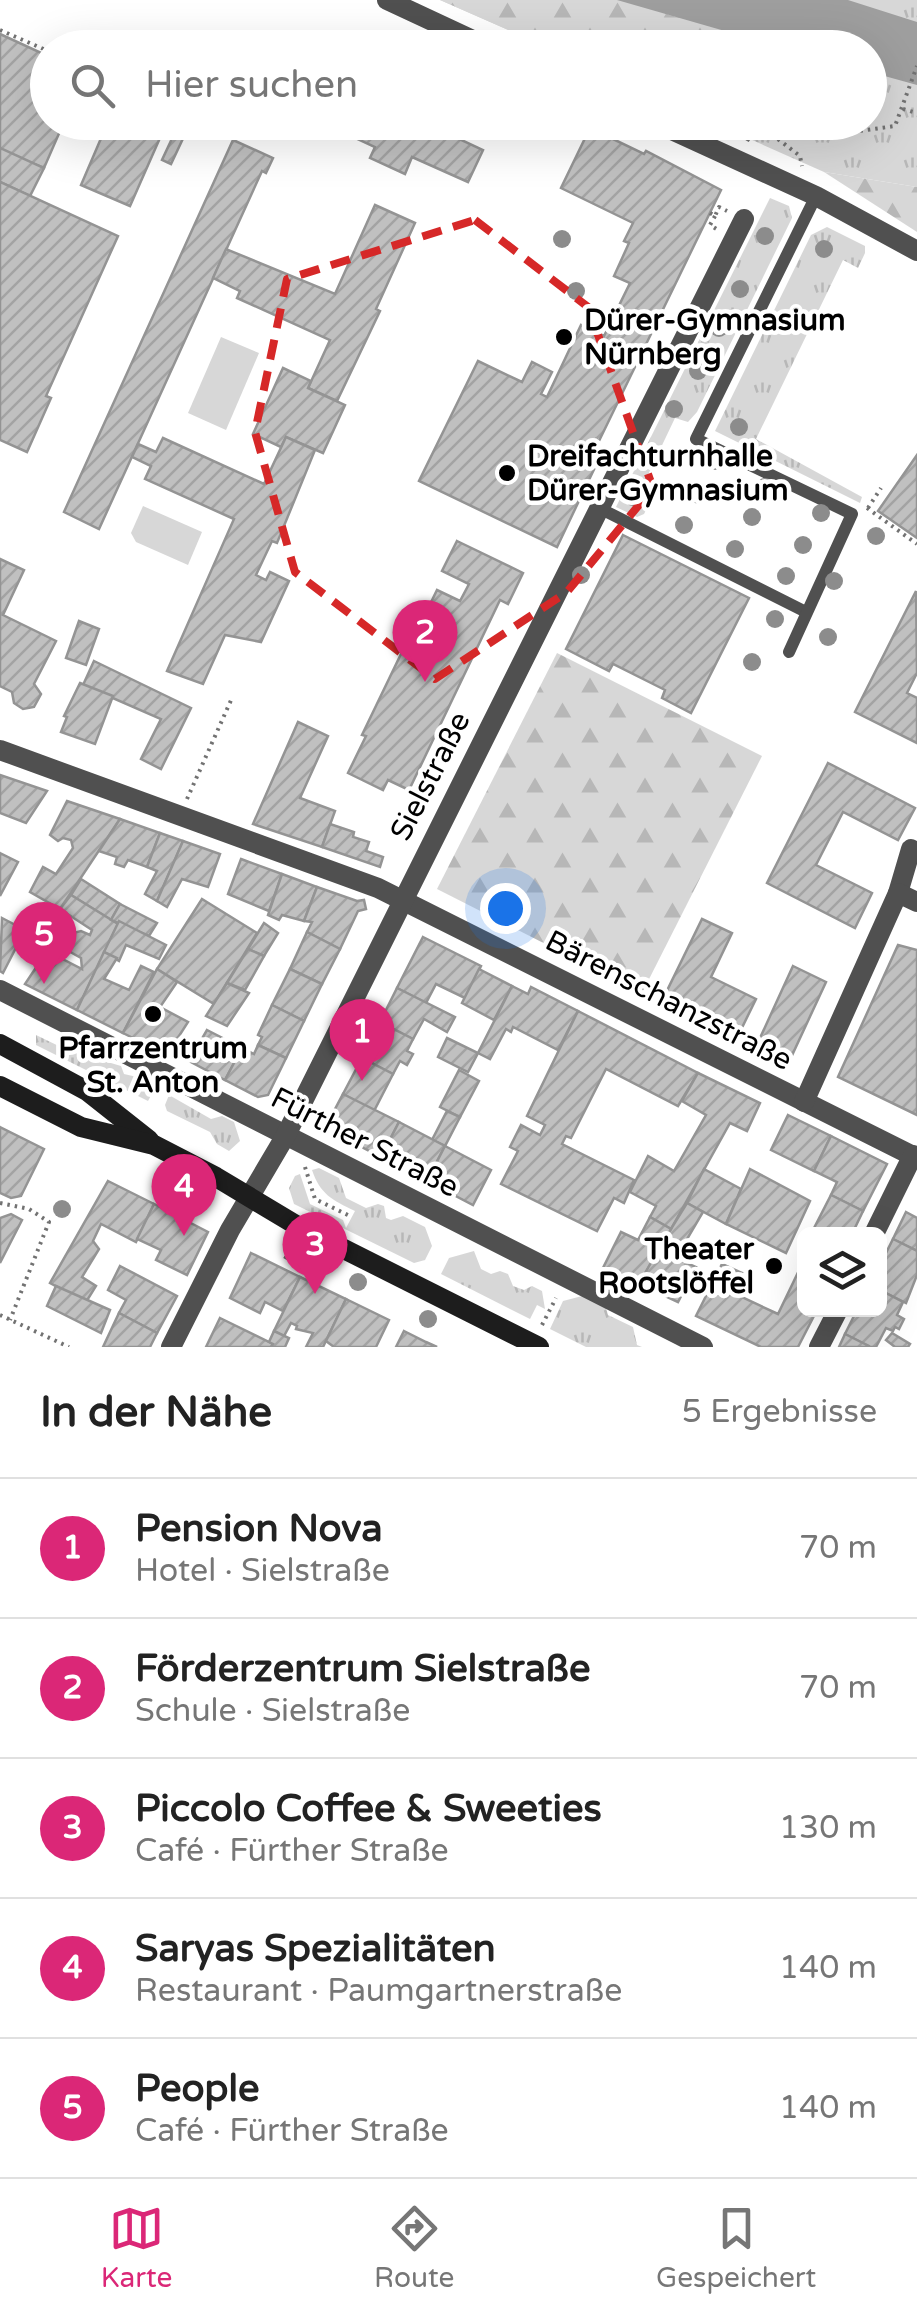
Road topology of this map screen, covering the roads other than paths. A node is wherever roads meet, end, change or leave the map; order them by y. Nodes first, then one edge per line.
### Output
1 (387, 0) edge
2 (451, 30) edge
3 (693, 140) edge
4 (816, 196) junction
5 (744, 219) dead end
6 (917, 251) edge
7 (598, 508) junction
8 (806, 612) junction
9 (789, 652) dead end
10 (0, 750) edge
11 (911, 849) dead end
12 (907, 898) edge
13 (401, 900) junction
14 (0, 990) edge
15 (0, 1044) edge
16 (0, 1086) edge
17 (804, 1102) junction
18 (286, 1136) junction
19 (154, 1145) junction
20 (915, 1156) edge
21 (250, 1198) junction
22 (878, 1227) edge
23 (835, 1317) edge
24 (539, 1338) edge
25 (170, 1347) edge
26 (703, 1347) edge
27 (820, 1347) edge

1 - 2 street
3 - 4 street
4 - 6 street
4 - 8 lane
5 - 7 street, Sielstraße
7 - 8 lane
7 - 13 street, Sielstraße
8 - 9 lane
10 - 13 street, Bärenschanzstraße
11 - 12 street
12 - 17 street
13 - 17 street, Bärenschanzstraße
13 - 18 street, Sielstraße
14 - 18 street, Fürther Straße
15 - 19 main road
16 - 19 main road
17 - 20 street, Bärenschanzstraße
18 - 21 street, Sielstraße
18 - 26 street, Fürther Straße
19 - 21 main road
20 - 22 street
21 - 24 main road
21 - 25 street, Sielstraße
23 - 27 street

